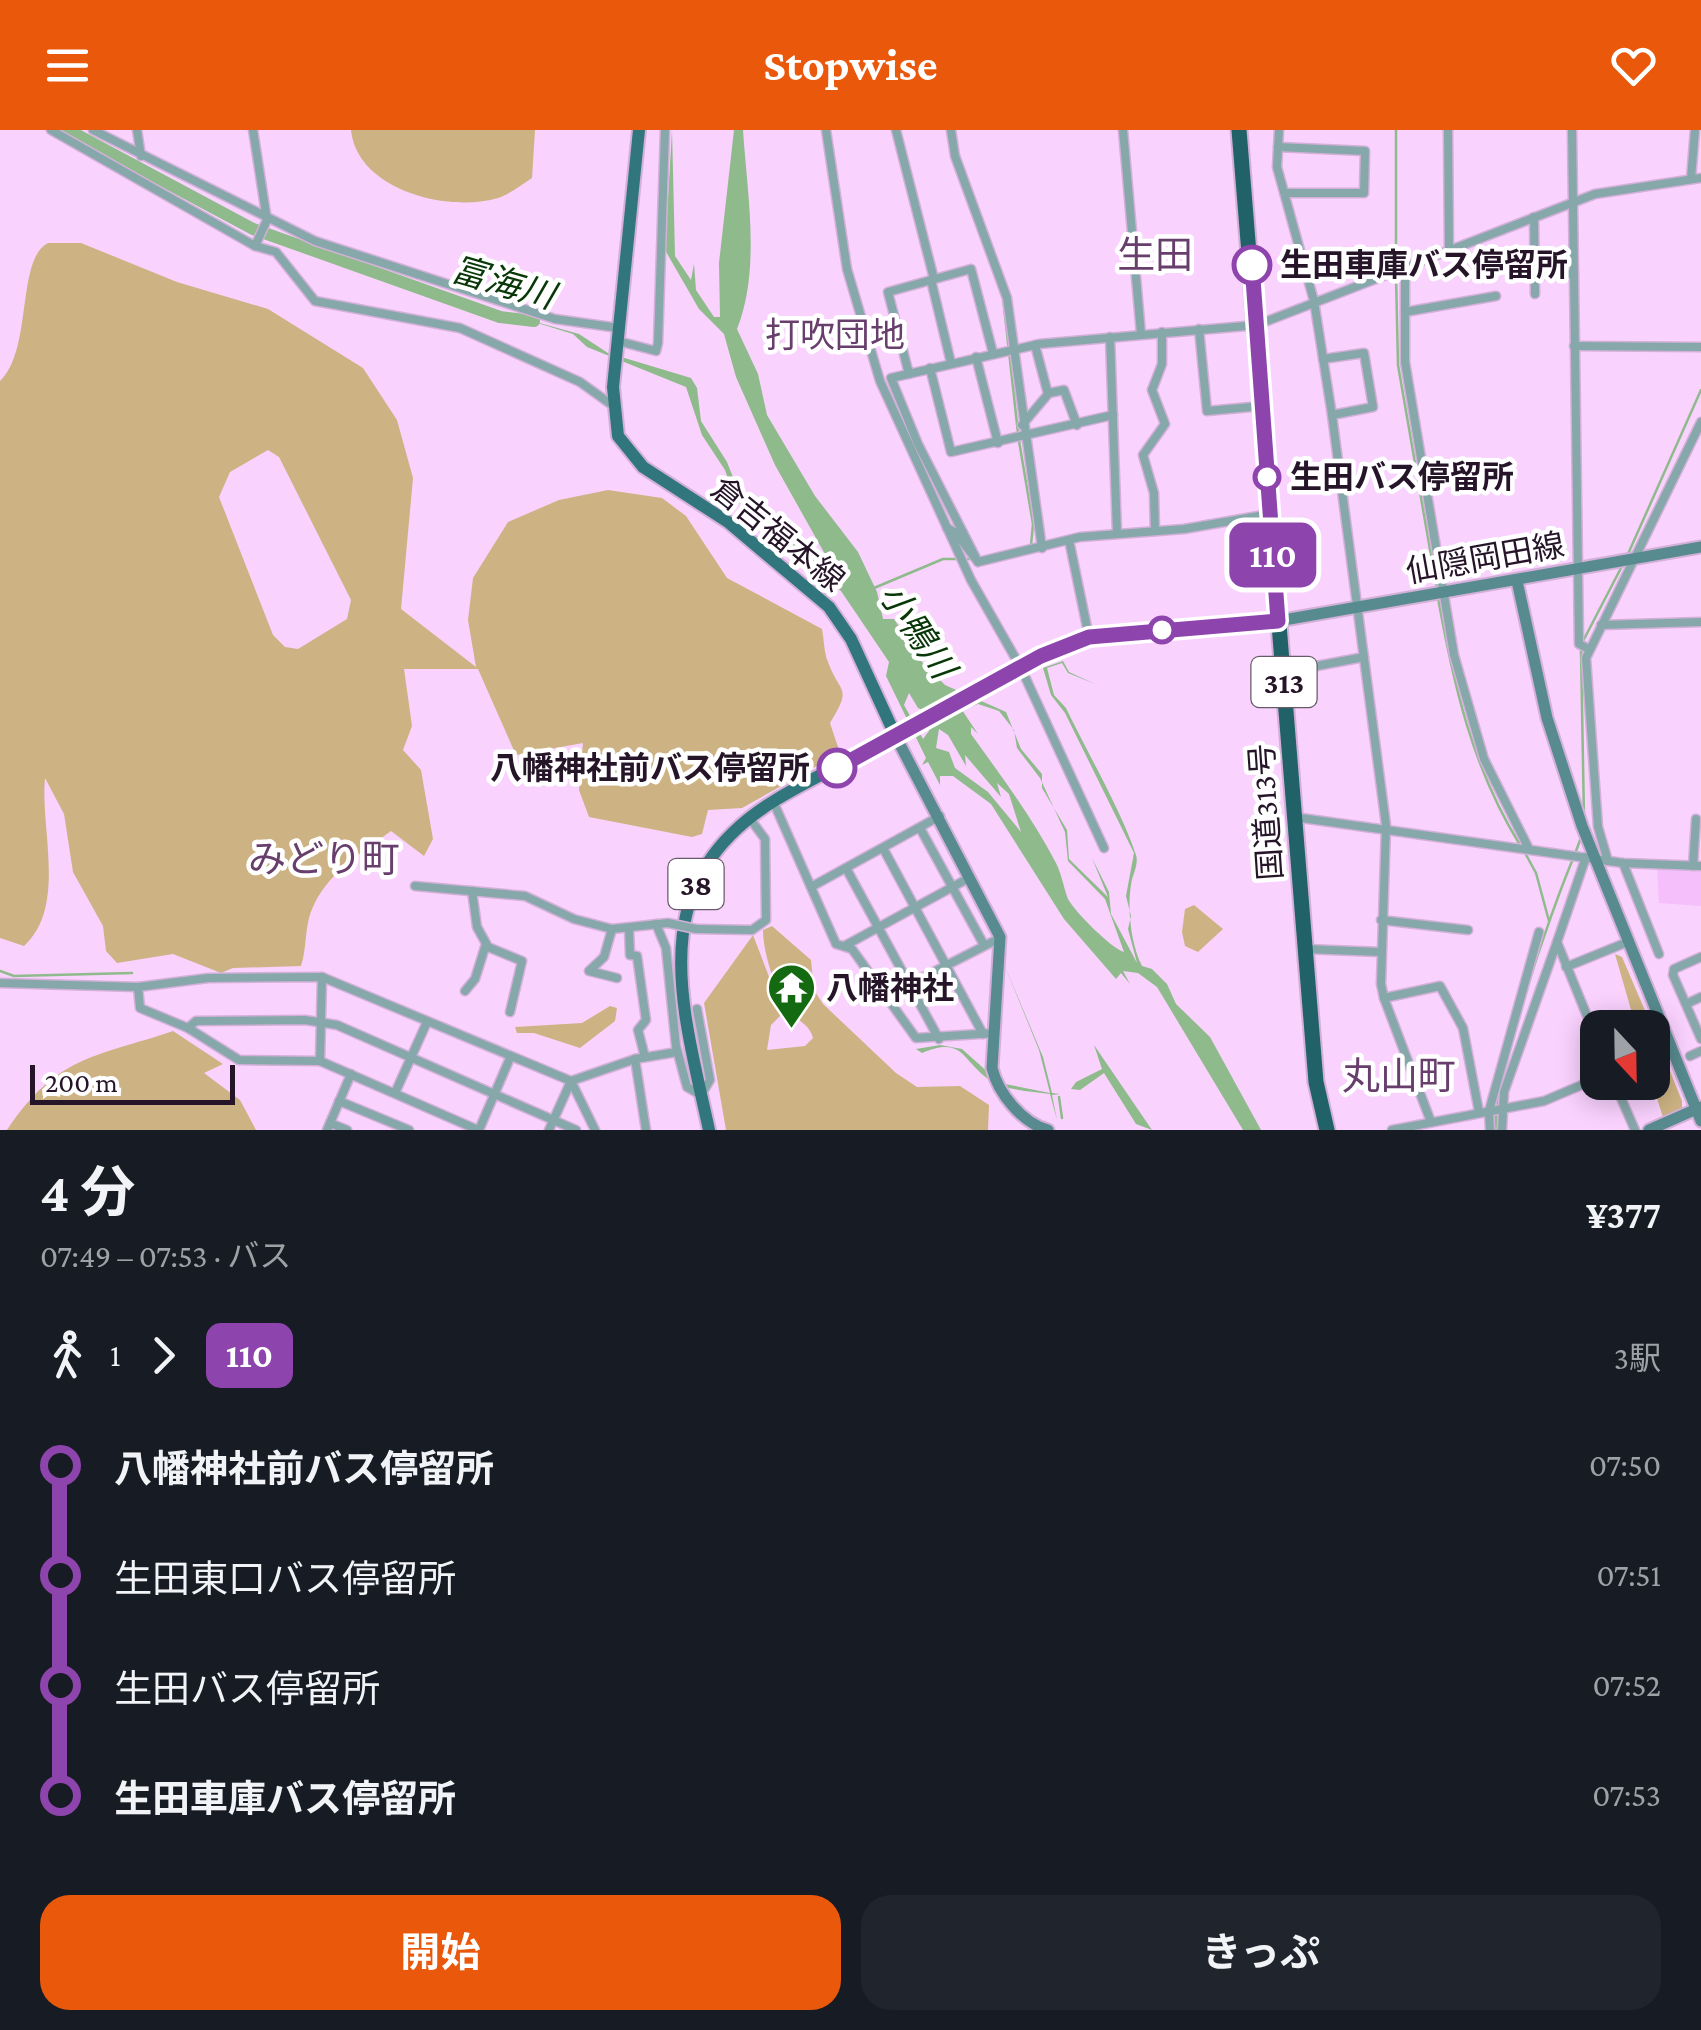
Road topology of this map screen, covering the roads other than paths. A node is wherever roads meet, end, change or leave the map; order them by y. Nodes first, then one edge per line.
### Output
1 (52, 130) edge
2 (93, 130) edge
3 (138, 130) edge
4 (253, 130) edge
5 (639, 130) edge
6 (665, 130) edge
7 (826, 130) edge
8 (896, 130) edge
9 (951, 130) edge
10 (1122, 130) edge
11 (1239, 130) edge
12 (1278, 130) edge
13 (1448, 130) edge
14 (1572, 130) edge
15 (1694, 130) edge
16 (1278, 147) junction
17 (140, 156) junction
18 (1696, 179) edge
19 (1285, 193) junction
20 (1572, 203) junction
21 (1534, 217) junction
22 (266, 221) junction
23 (256, 244) junction
24 (1449, 248) junction
25 (1404, 266) junction
26 (1574, 274) junction
27 (1535, 276) junction
28 (932, 280) junction
29 (1535, 294) dead end
30 (1496, 296) dead end
31 (1314, 302) junction
32 (1405, 312) junction
33 (1257, 324) junction
34 (1199, 329) junction
35 (1162, 332) junction
36 (1141, 334) junction
37 (1110, 337) junction
38 (618, 338) junction
39 (1035, 345) junction
40 (1574, 346) junction
41 (1701, 347) edge
42 (1012, 348) junction
43 (992, 353) junction
44 (976, 357) junction
45 (1323, 359) junction
46 (950, 364) junction
47 (930, 368) junction
48 (909, 374) junction
49 (1048, 394) junction
50 (612, 405) junction
51 (1262, 406) junction
52 (1113, 415) junction
53 (1332, 415) junction
54 (1701, 422) edge
55 (1077, 424) junction
56 (1022, 425) junction
57 (1024, 438) junction
58 (998, 443) junction
59 (1270, 514) junction
60 (947, 528) junction
61 (1155, 531) junction
62 (1117, 534) junction
63 (1070, 540) junction
64 (1701, 547) edge
65 (1042, 548) junction
66 (1632, 561) junction
67 (978, 562) junction
68 (1578, 570) junction
69 (1517, 581) junction
70 (1439, 594) junction
71 (1357, 608) junction
72 (1278, 621) junction
73 (1701, 622) edge
74 (1601, 625) junction
75 (1089, 637) junction
76 (1588, 649) junction
77 (1364, 657) junction
78 (1017, 670) junction
79 (1284, 672) junction
80 (896, 737) junction
81 (773, 801) junction
82 (940, 816) junction
83 (1294, 817) junction
84 (1696, 819) dead end
85 (751, 820) junction
86 (920, 828) junction
87 (1385, 830) junction
88 (1526, 847) junction
89 (883, 848) junction
90 (1104, 848) dead end
91 (1582, 857) junction
92 (1608, 861) junction
93 (1623, 862) junction
94 (1697, 866) edge
95 (846, 868) junction
96 (970, 878) junction
97 (414, 886) dead end
98 (811, 886) junction
99 (952, 887) junction
100 (472, 892) junction
101 (915, 907) junction
102 (1381, 920) junction
103 (656, 924) junction
104 (879, 926) junction
105 (612, 929) junction
106 (629, 929) junction
107 (1468, 930) dead end
108 (1539, 932) dead end
109 (1000, 937) junction
110 (1557, 942) junction
111 (1626, 942) junction
112 (486, 944) junction
113 (846, 944) junction
114 (984, 945) junction
115 (1305, 950) junction
116 (1380, 952) junction
117 (1659, 954) dead end
118 (1701, 958) edge
119 (946, 965) junction
120 (1566, 966) junction
121 (322, 977) junction
122 (617, 978) dead end
123 (0, 983) edge
124 (910, 984) junction
125 (138, 986) junction
126 (466, 991) dead end
127 (1701, 997) edge
128 (1384, 998) junction
129 (1686, 1004) junction
130 (697, 1009) dead end
131 (1585, 1010) edge
132 (510, 1012) dead end
133 (320, 1022) junction
134 (427, 1022) junction
135 (188, 1028) junction
136 (989, 1034) junction
137 (938, 1039) junction
138 (1701, 1039) edge
139 (1701, 1051) edge
140 (677, 1052) junction
141 (1690, 1056) dead end
142 (411, 1058) junction
143 (510, 1058) junction
144 (640, 1058) junction
145 (320, 1061) junction
146 (351, 1074) junction
147 (571, 1081) junction
148 (1580, 1086) edge
149 (394, 1093) junction
150 (493, 1095) junction
151 (701, 1095) junction
152 (1622, 1100) edge
153 (339, 1101) junction
154 (1502, 1109) junction
155 (1484, 1111) junction
156 (1700, 1113) edge
157 (450, 1117) junction
158 (554, 1119) junction
159 (1431, 1122) junction
160 (329, 1126) edge
161 (347, 1130) edge
162 (409, 1130) edge
163 (449, 1130) edge
164 (478, 1130) edge
165 (549, 1130) edge
166 (576, 1130) edge
167 (595, 1130) edge
168 (646, 1130) edge
169 (709, 1130) edge
170 (1048, 1130) edge
171 (1327, 1130) edge
172 (1392, 1130) edge
173 (1490, 1130) edge
174 (1502, 1130) edge
175 (1635, 1130) edge
176 (1650, 1130) edge

1 - 23 street
2 - 17 street
3 - 17 street
4 - 22 street
5 - 38 main road, 倉吉福本線
6 - 38 street
7 - 60 street
8 - 28 street
9 - 42 street
10 - 36 street
11 - 33 highway, 国道313号 / 313
12 - 16 street
13 - 24 street
14 - 20 street
15 - 18 street
16 - 19 street
16 - 19 street
17 - 22 street
18 - 20 street
19 - 31 street
20 - 21 street
20 - 26 street
21 - 24 street
21 - 27 street
22 - 23 street
22 - 38 street
23 - 50 street
24 - 25 street
25 - 31 street
25 - 32 street
26 - 27 street
26 - 40 street
27 - 29 street
28 - 43 street
28 - 46 street
28 - 48 street
30 - 32 street
31 - 33 street
31 - 45 street
32 - 70 street
33 - 34 street
33 - 51 highway, 国道313号 / 313
34 - 35 street
34 - 51 street
35 - 36 street
35 - 61 street
36 - 37 street
37 - 39 street
37 - 52 street
38 - 50 main road, 倉吉福本線
39 - 42 street
39 - 49 street
40 - 41 street
40 - 68 street
42 - 43 street
42 - 56 street
43 - 44 street
44 - 46 street
44 - 58 street
45 - 53 street
45 - 53 street
46 - 47 street
47 - 48 street
47 - 58 street
48 - 67 street
49 - 55 street
49 - 56 street
50 - 80 main road, 倉吉福本線
51 - 59 highway, 国道313号 / 313
52 - 55 street
52 - 62 street
53 - 71 street
54 - 66 street
55 - 57 street
56 - 57 street
57 - 58 street
57 - 65 street
59 - 61 street
59 - 72 highway, 国道313号 / 313
60 - 67 street
60 - 78 street
61 - 62 street
62 - 63 street
63 - 65 street
63 - 75 street
64 - 66 street, 仙隠岡田線
65 - 67 street
66 - 68 street, 仙隠岡田線
66 - 74 street
68 - 69 street, 仙隠岡田線
68 - 76 street
69 - 70 street, 仙隠岡田線
69 - 91 street
70 - 71 street, 仙隠岡田線
70 - 88 street
71 - 72 street, 仙隠岡田線
71 - 77 street
72 - 75 street, 仙隠岡田線
72 - 79 highway, 国道313号 / 313
73 - 74 street
74 - 76 street
75 - 78 street, 仙隠岡田線
76 - 92 street
77 - 79 street
77 - 87 street
78 - 80 street, 仙隠岡田線
78 - 90 street
79 - 83 highway, 国道313号 / 313
80 - 81 main road, 38
80 - 82 street
81 - 85 main road, 38
81 - 98 street
82 - 86 street
82 - 96 street
83 - 87 street
83 - 115 highway, 国道313号 / 313
84 - 94 street
85 - 103 street, bridge
85 - 151 main road, 38
86 - 89 street
86 - 99 street
87 - 88 street
87 - 102 street
88 - 91 street
89 - 95 street
89 - 101 street
91 - 92 street
91 - 110 street
91 - 111 street
92 - 93 street
93 - 94 street
93 - 117 street
95 - 98 street
95 - 104 street
96 - 99 street
96 - 109 street
97 - 100 street
98 - 113 street
99 - 101 street
99 - 114 street
100 - 105 street
100 - 112 street
101 - 104 street
101 - 119 street
102 - 107 street
102 - 116 street
103 - 106 street
103 - 140 street
104 - 113 street
104 - 124 street
105 - 106 street
105 - 122 street
106 - 144 street
108 - 155 street
109 - 114 street
109 - 136 street
110 - 120 street
110 - 154 street
111 - 120 street
111 - 156 street
112 - 126 street
112 - 132 street
113 - 137 street
114 - 119 street
115 - 116 street
115 - 171 highway, 国道313号 / 313
116 - 128 street
118 - 129 street
119 - 124 street
119 - 136 street
120 - 131 street
121 - 125 street
121 - 133 street
121 - 134 street
123 - 125 street
124 - 137 street
125 - 135 street
127 - 129 street
128 - 155 street
128 - 159 street
129 - 138 street
130 - 151 street
133 - 135 street
133 - 142 street
133 - 145 street
134 - 142 street
134 - 143 street
135 - 145 street
136 - 137 street
136 - 170 street
139 - 141 street
140 - 144 street
140 - 151 street
142 - 149 street
142 - 150 street
143 - 147 street
143 - 150 street
144 - 147 street
144 - 168 street
145 - 146 street
146 - 149 street
146 - 153 street
147 - 158 street
147 - 167 street
148 - 154 street
149 - 157 street
150 - 158 street
150 - 164 street
151 - 169 main road, 38
152 - 175 street
153 - 160 street
153 - 162 street
154 - 155 street
154 - 174 street
155 - 159 street
155 - 173 street
156 - 176 street
157 - 163 street
157 - 164 street
158 - 165 street
158 - 166 street
159 - 172 street
160 - 161 street

